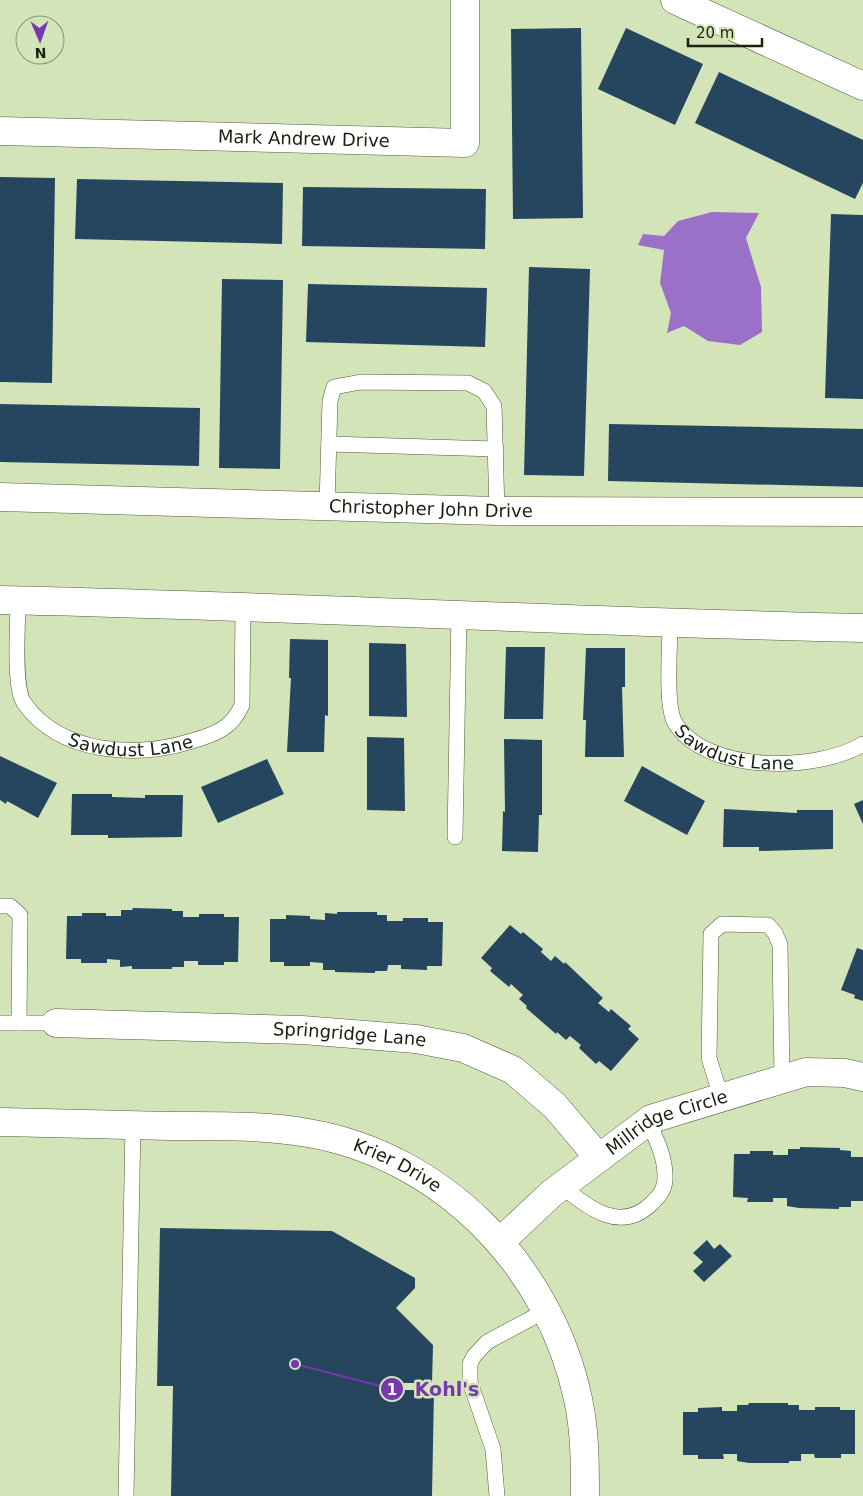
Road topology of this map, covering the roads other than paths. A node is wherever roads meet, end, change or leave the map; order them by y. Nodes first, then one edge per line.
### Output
1 (465, 0) edge
2 (677, 0) edge
3 (863, 86) edge
4 (0, 131) edge
5 (329, 444) junction
6 (496, 449) junction
7 (0, 497) edge
8 (327, 505) junction
9 (497, 511) junction
10 (863, 512) edge
11 (9, 601) edge
12 (243, 608) junction
13 (459, 614) junction
14 (670, 624) junction
15 (863, 628) edge
16 (863, 744) edge
17 (455, 837) dead end
18 (0, 906) edge
19 (0, 1023) edge
20 (19, 1023) junction
21 (56, 1023) joint
22 (863, 1077) edge
23 (782, 1078) junction
24 (721, 1097) junction
25 (648, 1121) junction
26 (0, 1122) edge
27 (133, 1125) junction
28 (598, 1158) junction
29 (562, 1186) junction
30 (500, 1242) junction
31 (547, 1310) junction
32 (126, 1496) edge
33 (497, 1496) edge
34 (585, 1496) edge

1 - 4 street, Mark Andrew Drive
2 - 3 street
5 - 6 lane
5 - 6 lane
5 - 8 lane
6 - 9 lane
7 - 8 street, Christopher John Drive
8 - 9 street, Christopher John Drive
9 - 10 street, Christopher John Drive
11 - 12 street, Sawdust Lane
11 - 12 lane, Sawdust Lane
12 - 13 street, Sawdust Lane
13 - 14 street, Sawdust Lane
13 - 17 lane
14 - 15 street, Sawdust Lane
14 - 16 lane, Sawdust Lane
18 - 20 lane
19 - 20 lane
20 - 21 lane
21 - 28 street, Springridge Lane
22 - 23 street, Millridge Circle
23 - 24 street, Millridge Circle
23 - 24 lane
24 - 25 street, Millridge Circle
25 - 28 street, Millridge Circle
25 - 29 lane
26 - 27 street, Krier Drive
27 - 30 street, Krier Drive
27 - 32 lane
28 - 29 street, Millridge Circle
29 - 30 street, Millridge Circle
30 - 31 street, Krier Drive
31 - 33 lane
31 - 34 street, Krier Drive

